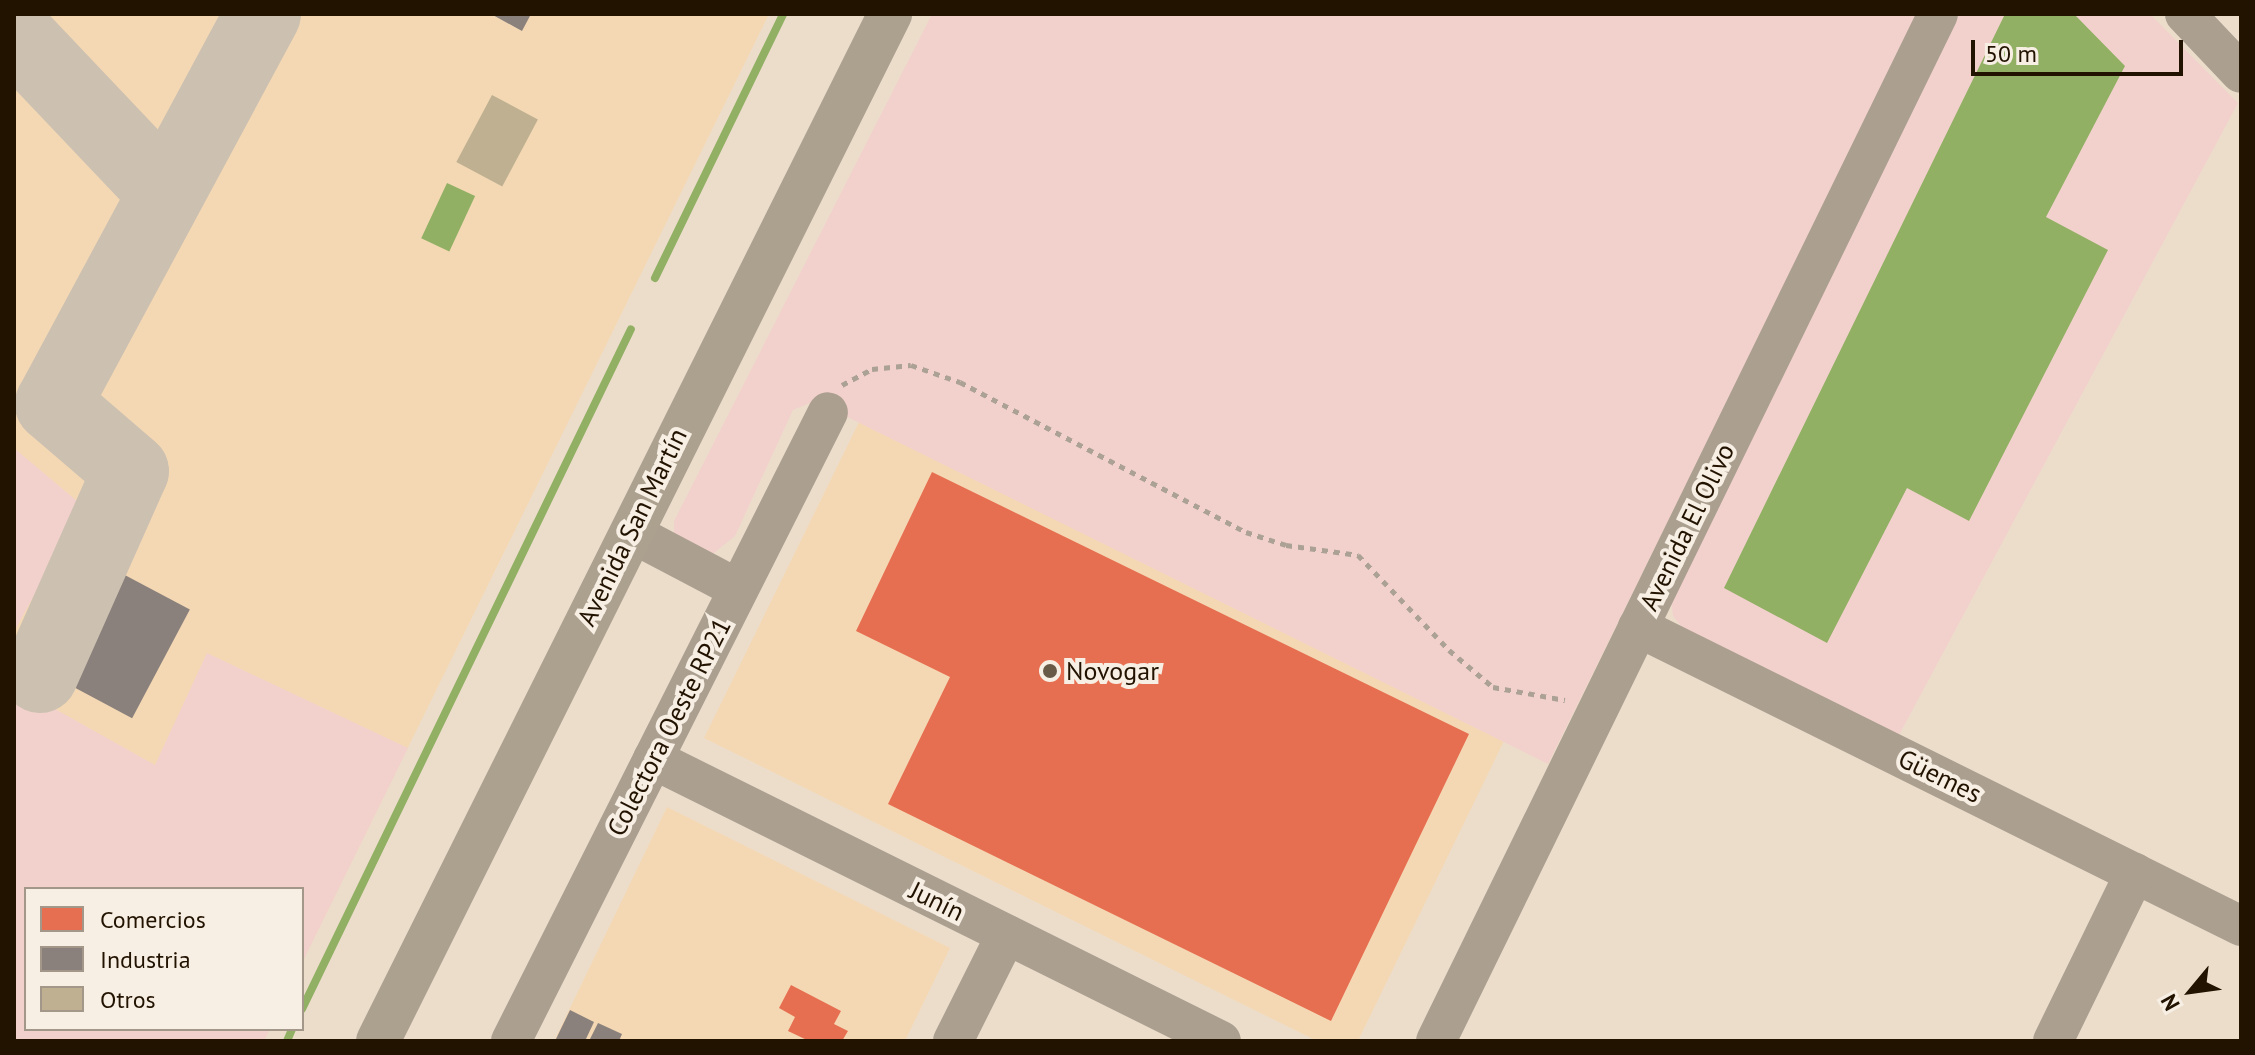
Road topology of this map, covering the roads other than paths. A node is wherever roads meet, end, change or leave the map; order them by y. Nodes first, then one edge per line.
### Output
1 (890, 14) edge
2 (1938, 14) edge
3 (2185, 14) edge
4 (2241, 73) edge
5 (828, 412) road end
6 (630, 532) junction
7 (738, 589) junction
8 (1638, 627) junction
9 (653, 759) junction
10 (2135, 873) junction
11 (2241, 926) edge
12 (1006, 935) junction
13 (389, 1038) edge
14 (1207, 1038) edge
15 (511, 1041) edge
16 (953, 1041) edge
17 (1436, 1041) edge
18 (2053, 1041) edge

1 - 6 main road, Avenida San Martín
2 - 8 street, Avenida El Olivo
3 - 4 street
5 - 7 street, Colectora Oeste RP21
6 - 7 street
6 - 13 main road, Avenida San Martín
7 - 9 street, Colectora Oeste RP21
8 - 10 street, Güemes
8 - 17 street, Avenida El Olivo
9 - 12 street, Junín
9 - 15 street, Colectora Oeste RP21
10 - 11 street, Güemes
10 - 18 street
12 - 14 street, Junín
12 - 16 street

